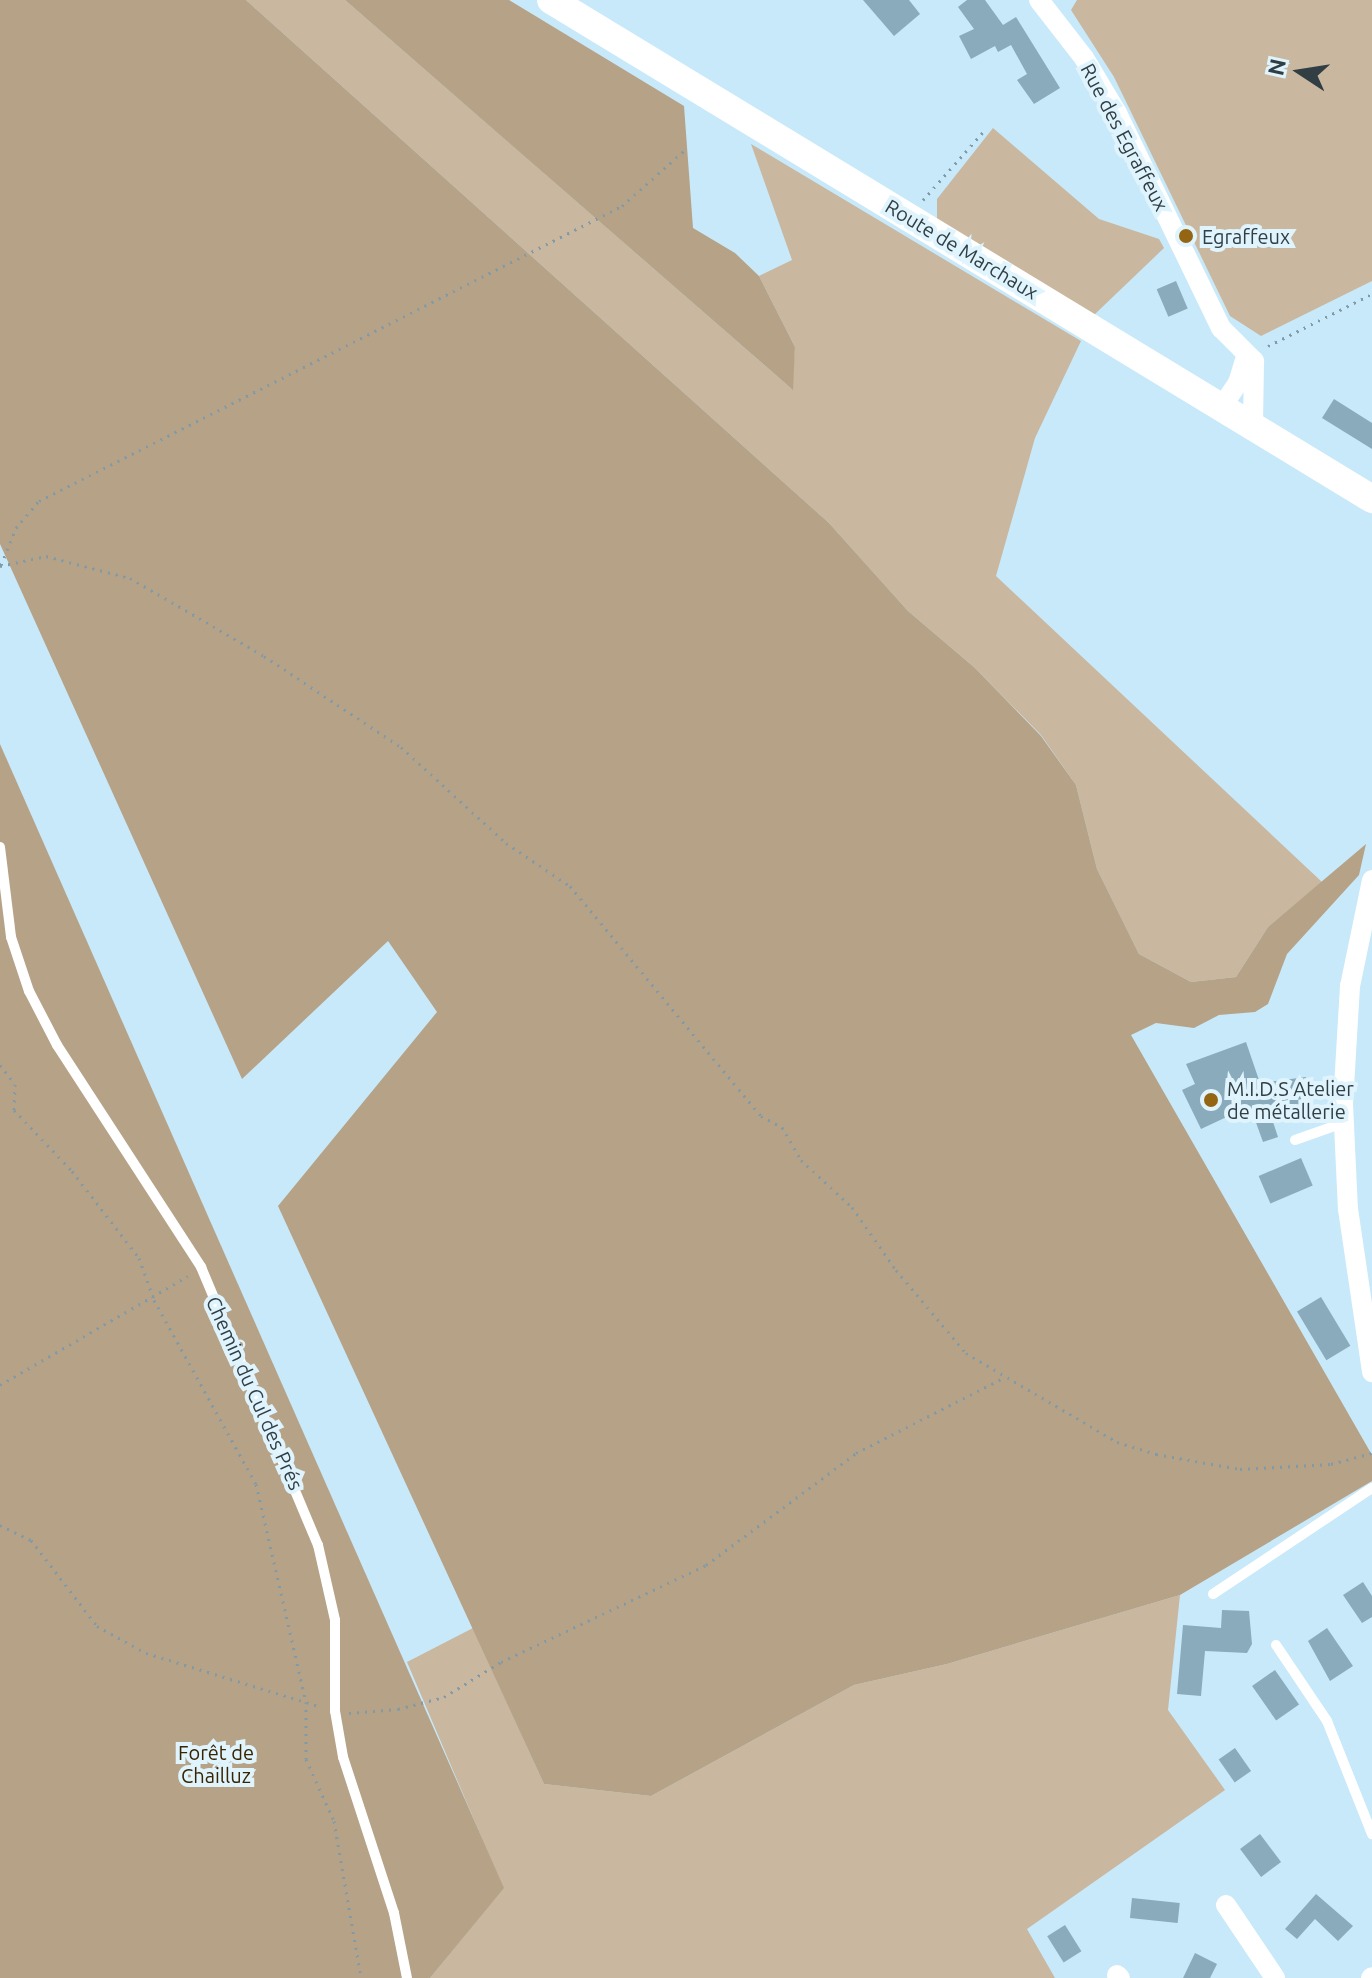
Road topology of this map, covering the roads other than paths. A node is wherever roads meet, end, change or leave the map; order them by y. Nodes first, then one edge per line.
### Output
1 (551, 0) edge
2 (1039, 0) edge
3 (1246, 357) junction
4 (1223, 405) junction
5 (1253, 424) junction
6 (1372, 499) edge
7 (0, 847) edge
8 (1372, 880) edge
9 (1343, 1123) junction
10 (1295, 1140) dead end
11 (1372, 1372) edge
12 (1372, 1488) edge
13 (1213, 1594) dead end
14 (1276, 1645) dead end
15 (1372, 1834) edge
16 (1226, 1905) dead end
17 (407, 1978) edge
18 (1275, 1978) edge

1 - 4 main road, Route de Marchaux
2 - 3 street, Rue des Egraffeux
3 - 4 street
3 - 5 street
4 - 5 main road, Route de Marchaux
5 - 6 main road, Route de Marchaux
7 - 17 lane, Chemin du Cul des Prés
8 - 9 street
9 - 10 lane
9 - 11 street
12 - 13 lane
14 - 15 lane
16 - 18 street

